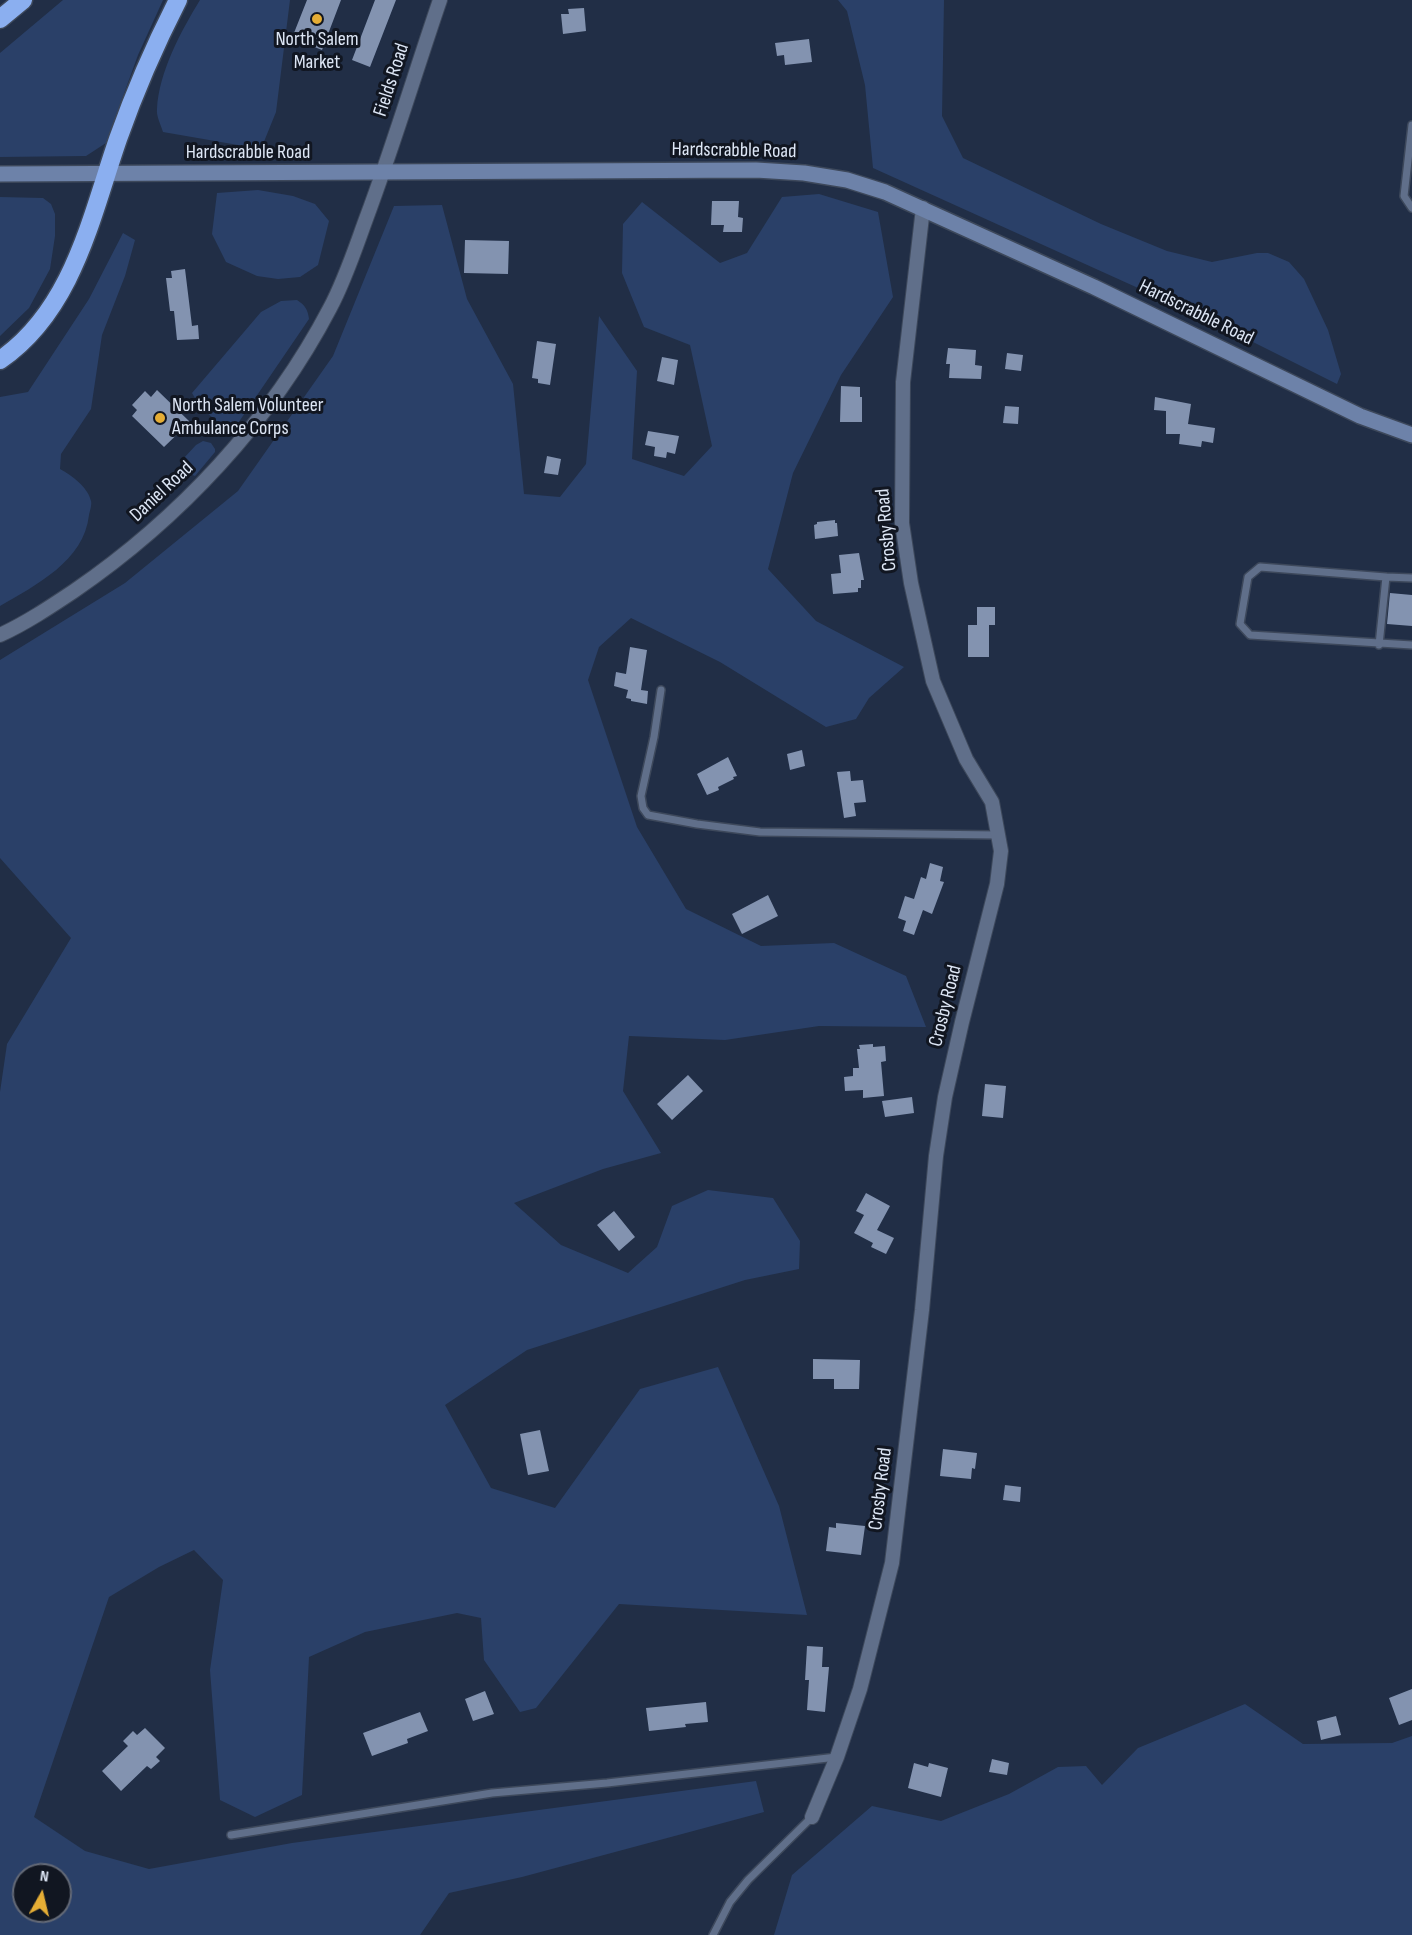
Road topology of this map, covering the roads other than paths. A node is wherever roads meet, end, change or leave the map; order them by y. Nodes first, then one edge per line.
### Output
1 (23, 0) edge
2 (178, 0) edge
3 (440, 0) edge
4 (0, 19) edge
5 (1412, 126) edge
6 (383, 173) junction
7 (0, 174) edge
8 (107, 174) junction
9 (923, 208) junction
10 (1412, 208) edge
11 (0, 360) edge
12 (1412, 435) edge
13 (1386, 578) junction
14 (1412, 578) edge
15 (0, 635) edge
16 (1379, 645) junction
17 (1412, 645) edge
18 (661, 690) dead end
19 (999, 835) junction
20 (837, 1757) junction
21 (812, 1817) joint
22 (231, 1835) dead end
23 (713, 1935) edge

1 - 4 highway
2 - 8 highway
3 - 6 street, Fields Road
5 - 10 lane
6 - 8 street, Hardscrabble Road
6 - 9 street, Hardscrabble Road
6 - 15 street, Daniel Road
7 - 8 street, Hardscrabble Road
8 - 11 highway
9 - 12 street, Hardscrabble Road
9 - 19 street, Crosby Road
13 - 14 lane
13 - 16 lane
13 - 16 lane
16 - 17 lane
18 - 19 lane
19 - 20 street, Crosby Road
20 - 21 street, Crosby Road
20 - 22 lane
21 - 23 lane

